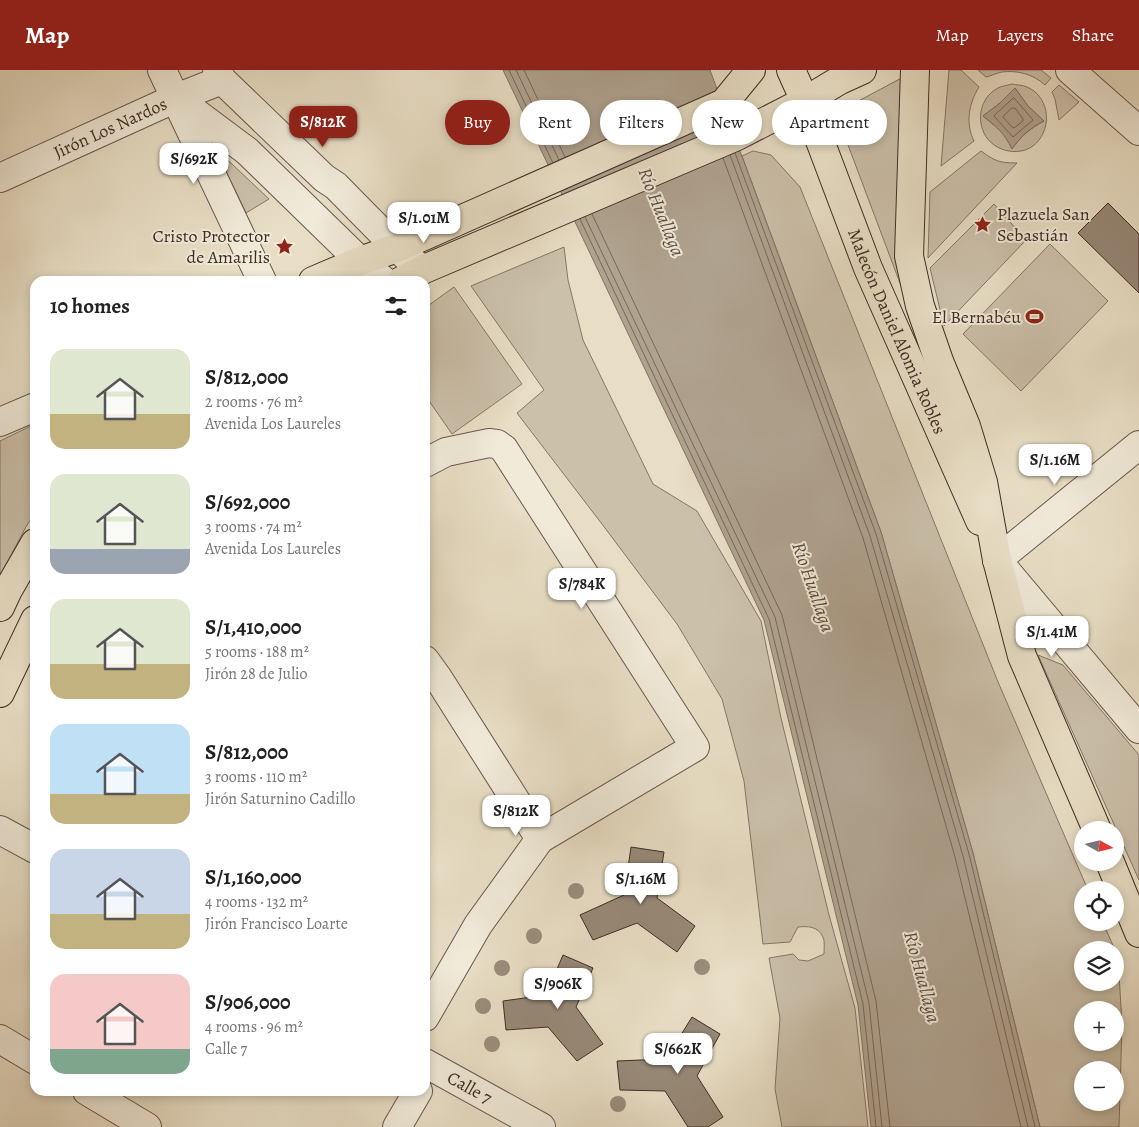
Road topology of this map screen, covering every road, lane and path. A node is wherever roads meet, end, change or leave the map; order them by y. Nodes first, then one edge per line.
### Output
1 (162, 70) edge
2 (751, 70) edge
3 (791, 70) edge
4 (862, 70) edge
5 (915, 70) edge
6 (1070, 70) edge
7 (219, 75) edge
8 (176, 98) junction
9 (805, 100) edge
10 (807, 100) edge
11 (772, 118) edge
12 (1139, 131) edge
13 (822, 145) edge
14 (0, 178) edge
15 (397, 248) junction
16 (360, 261) junction
17 (260, 276) edge
18 (325, 276) edge
19 (378, 276) edge
20 (411, 276) edge
21 (30, 409) edge
22 (0, 422) edge
23 (1139, 445) edge
24 (430, 460) edge
25 (30, 551) edge
26 (997, 560) junction
27 (0, 607) edge
28 (30, 630) edge
29 (430, 678) edge
30 (0, 693) edge
31 (1139, 729) edge
32 (1092, 821) edge
33 (0, 830) edge
34 (540, 839) junction
35 (30, 847) edge
36 (1114, 871) edge
37 (1139, 933) edge
38 (430, 1008) edge
39 (0, 1039) edge
40 (30, 1057) edge
41 (430, 1072) edge
42 (95, 1096) edge
43 (415, 1096) edge
44 (147, 1127) edge
45 (397, 1127) edge
46 (541, 1127) edge

1 - 8 street
2 - 15 main road
3 - 9 main road, Malecón Daniel Alomia Robles
4 - 10 main road
5 - 26 main road, Malecón Daniel Alomia Robles
6 - 12 street
7 - 8 street, Jirón Los Nardos
7 - 15 street
8 - 14 street, Jirón Los Nardos
8 - 16 street
8 - 17 street
11 - 20 main road
13 - 26 main road, Malecón Daniel Alomia Robles
15 - 16 main road
15 - 20 street
16 - 18 main road
16 - 19 street
21 - 22 street
23 - 26 street
24 - 34 street
25 - 27 main road
26 - 31 street
26 - 32 main road, Malecón Daniel Alomia Robles
28 - 30 main road
29 - 34 street
33 - 35 street
34 - 38 street
36 - 37 main road
39 - 40 street
41 - 46 street, Calle 7
42 - 44 street
43 - 45 street

